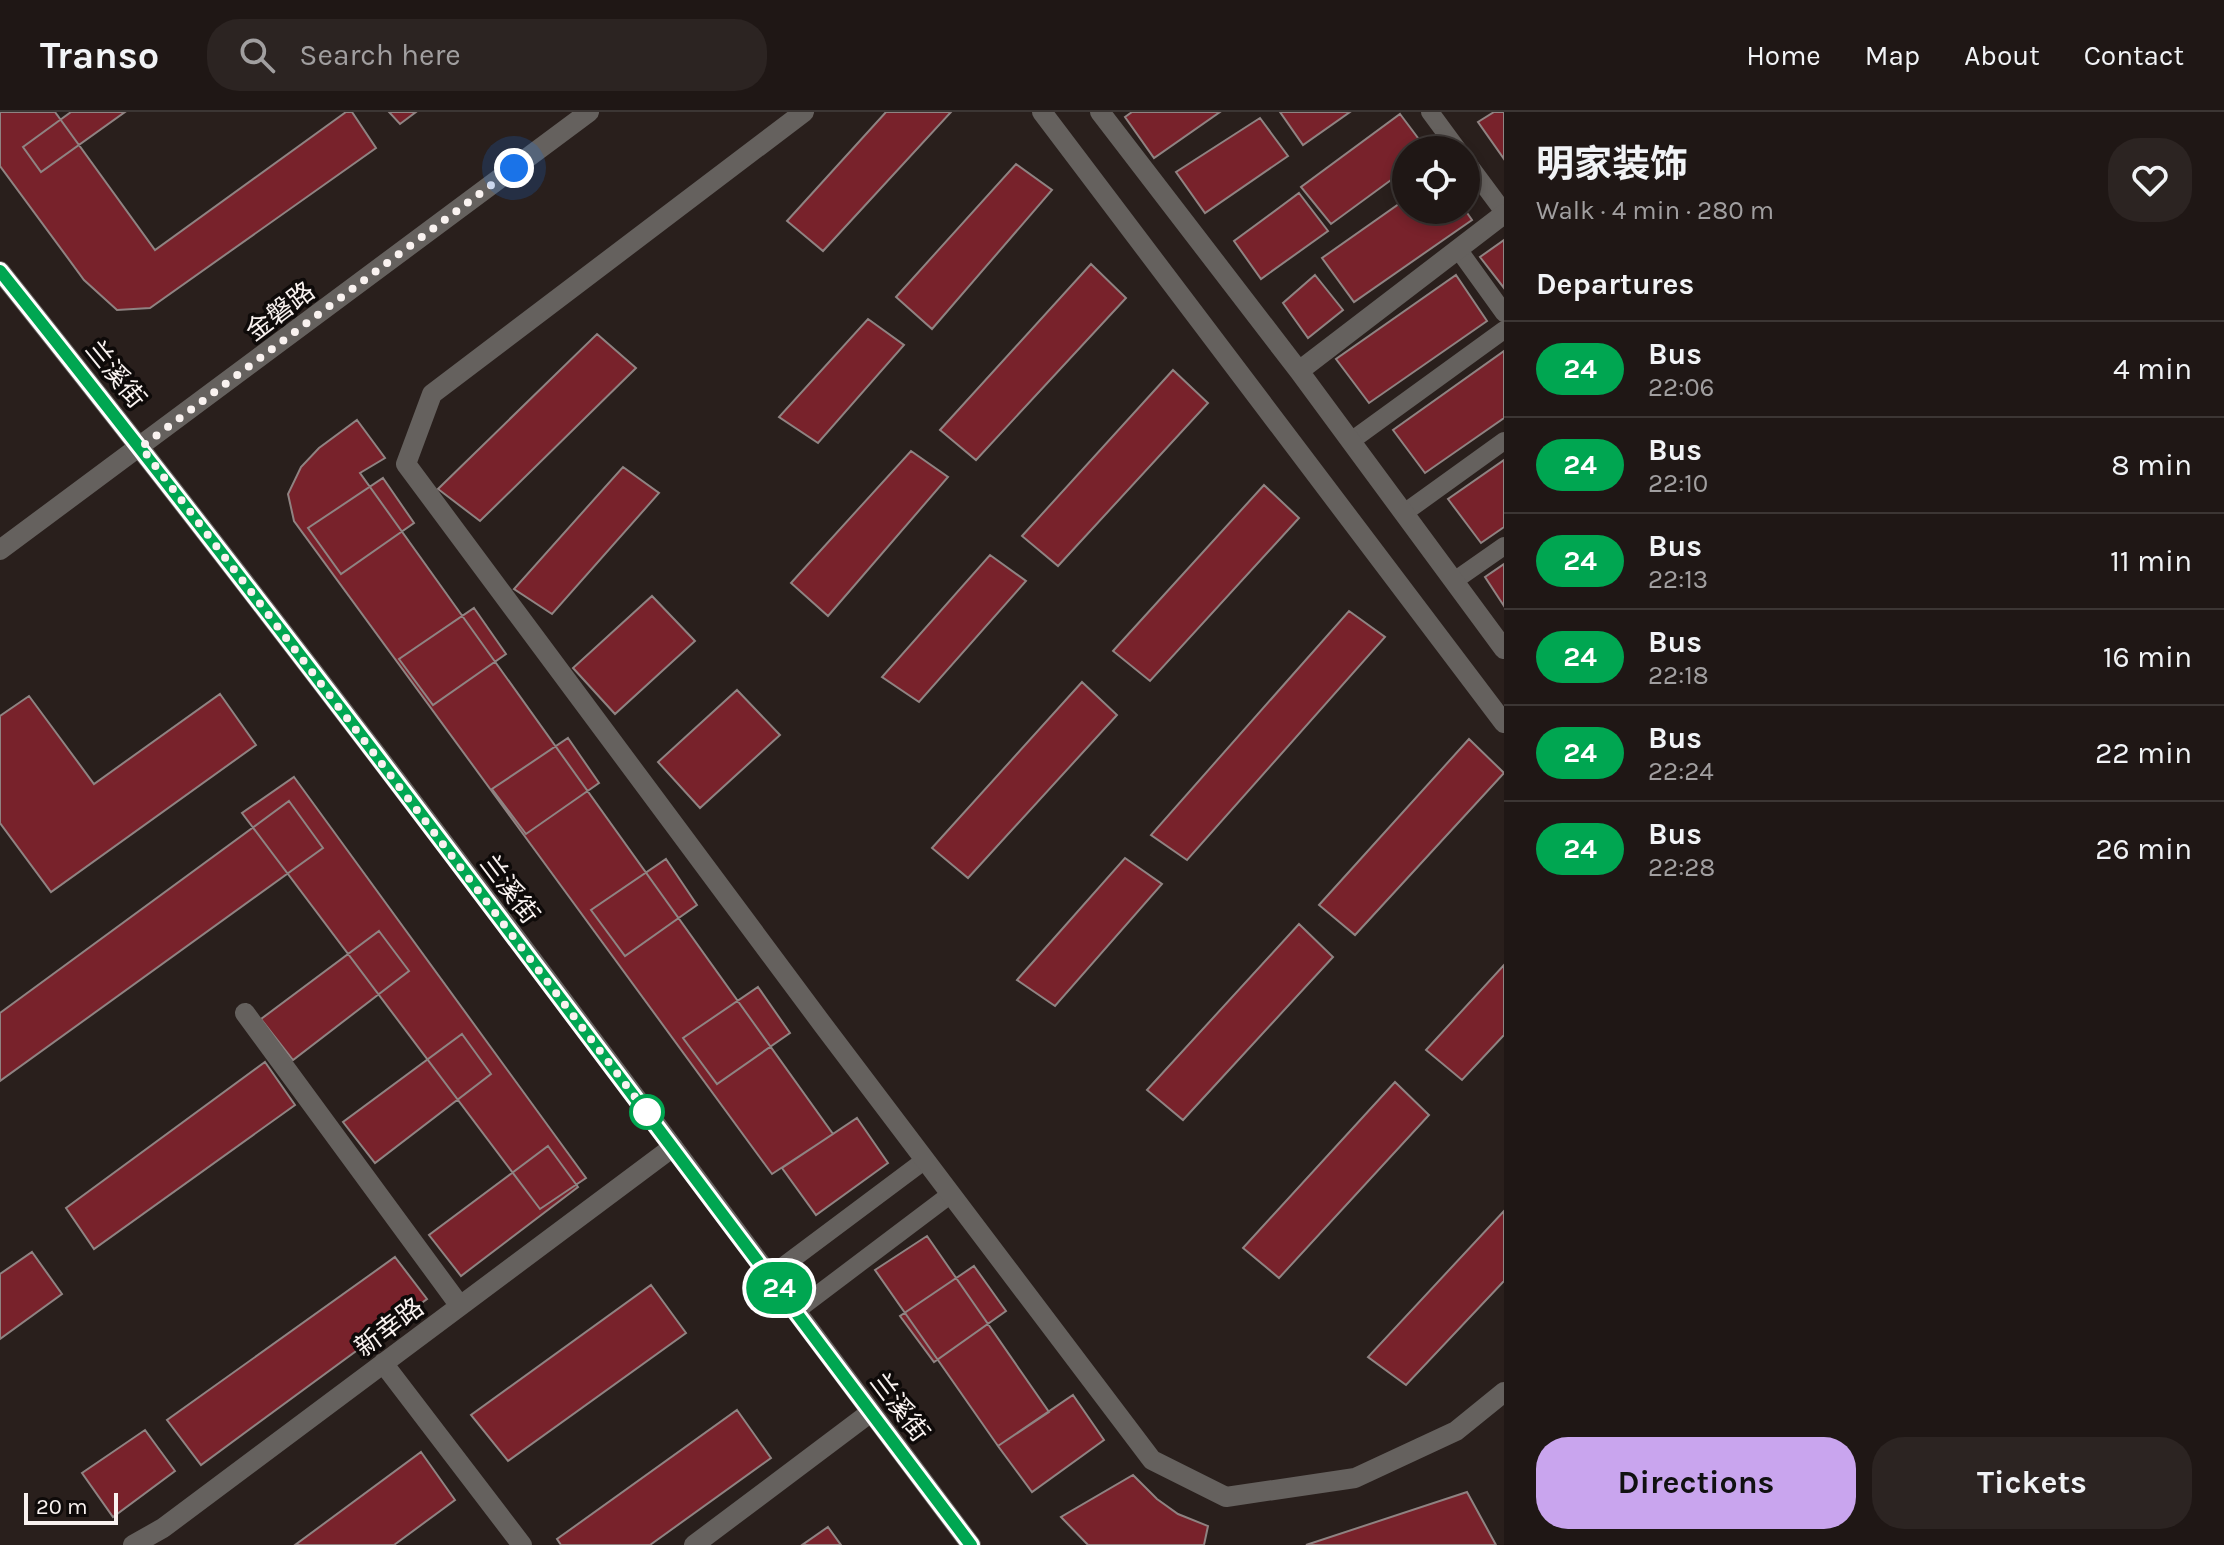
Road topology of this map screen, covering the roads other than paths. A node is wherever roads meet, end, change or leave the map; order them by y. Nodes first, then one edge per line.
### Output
1 (589, 112) edge
2 (804, 112) edge
3 (1042, 112) edge
4 (1100, 112) edge
5 (1430, 112) edge
6 (1448, 136) edge
7 (1480, 180) edge
8 (1504, 213) edge
9 (1458, 249) junction
10 (0, 271) edge
11 (1504, 313) edge
12 (1504, 330) edge
13 (1299, 371) junction
14 (1351, 441) junction
15 (1504, 441) edge
16 (141, 447) junction
17 (1404, 513) junction
18 (1504, 546) edge
19 (0, 550) edge
20 (1454, 581) junction
21 (1504, 649) edge
22 (1504, 723) edge
23 (245, 1013) dead end
24 (673, 1147) junction
25 (925, 1160) junction
26 (951, 1194) junction
27 (770, 1276) junction
28 (460, 1306) junction
29 (796, 1311) junction
30 (383, 1363) junction
31 (1504, 1392) edge
32 (871, 1412) junction
33 (133, 1545) edge
34 (522, 1545) edge
35 (694, 1545) edge
36 (971, 1545) edge

1 - 16 street, 金磐路
2 - 25 street
3 - 22 street
4 - 13 street
5 - 6 lane
7 - 8 lane
8 - 9 street
9 - 11 lane
9 - 13 street
10 - 16 street, 兰溪街
12 - 14 lane
13 - 14 street
14 - 17 street
15 - 17 lane
16 - 19 street, 金磐路
16 - 24 street, 兰溪街
17 - 20 street
18 - 20 lane
20 - 21 street
23 - 28 street
24 - 27 street, 兰溪街
24 - 28 street, 新幸路
25 - 26 street
25 - 27 lane
26 - 29 lane
26 - 31 street
27 - 29 street, 兰溪街
28 - 30 street, 新幸路
29 - 32 street, 兰溪街
30 - 33 street, 新幸路
30 - 34 street
32 - 35 street
32 - 36 street, 兰溪街

